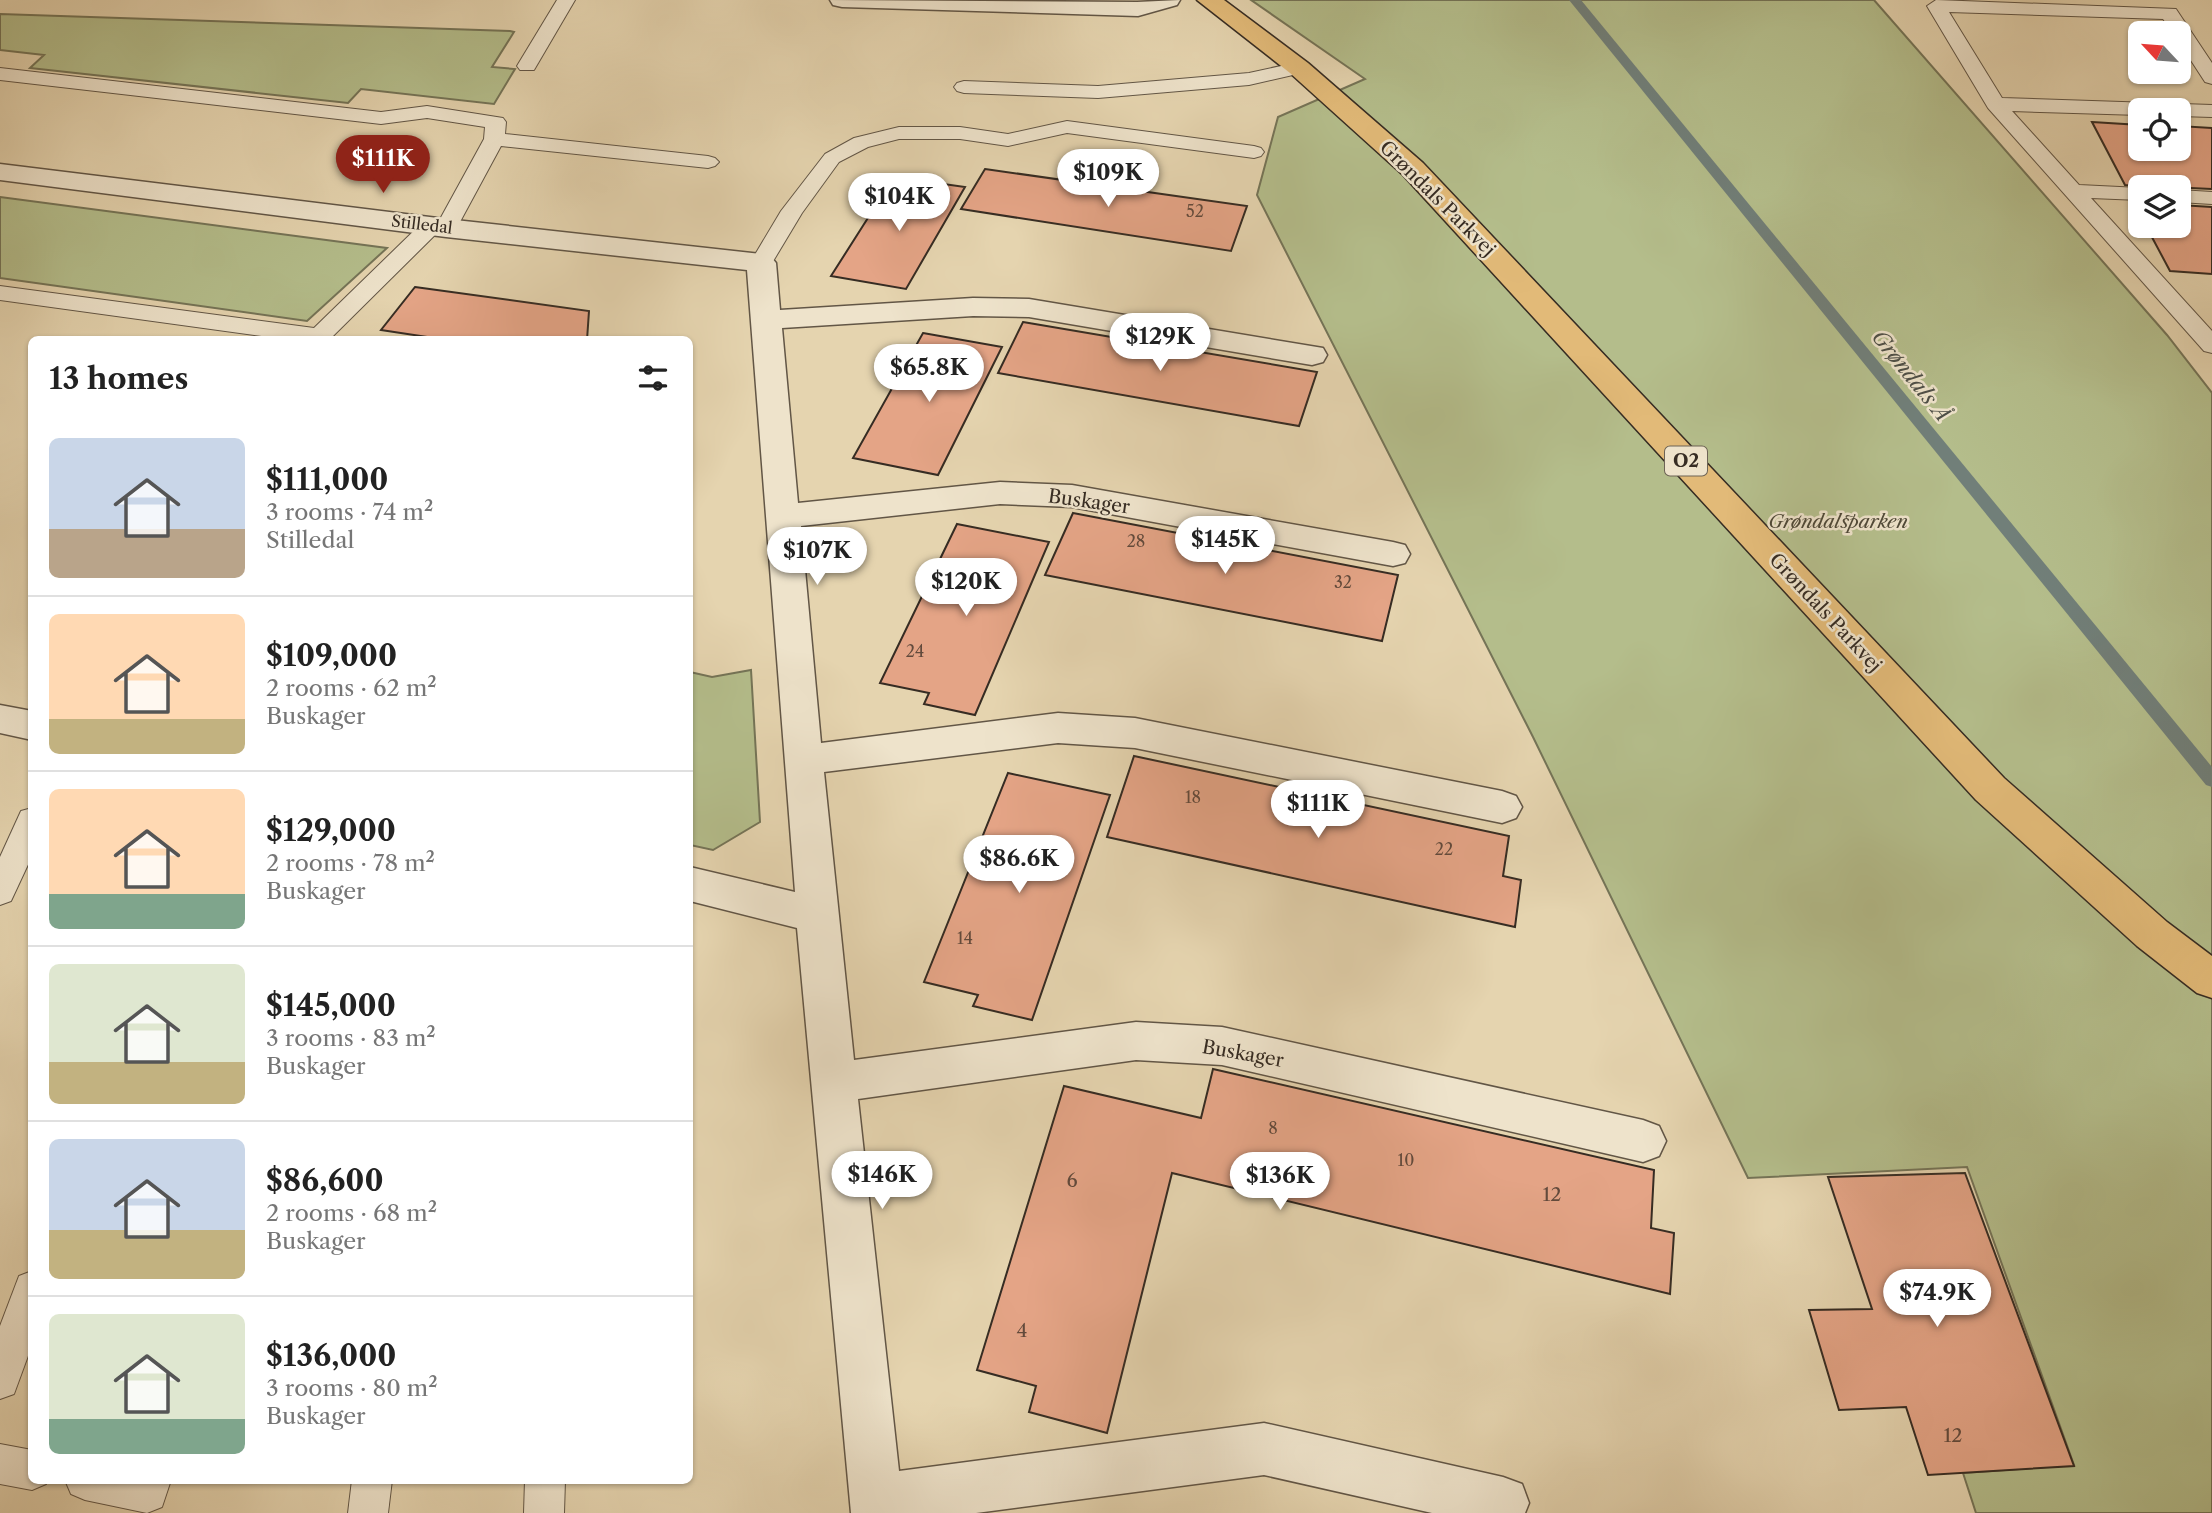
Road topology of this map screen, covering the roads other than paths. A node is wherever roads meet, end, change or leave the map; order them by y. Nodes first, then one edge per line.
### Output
1 (566, 0) edge
2 (842, 0) edge
3 (1168, 0) edge
4 (1209, 0) edge
5 (1935, 3) edge
6 (527, 66) dead end
7 (1299, 68) junction
8 (0, 74) edge
9 (2212, 78) edge
10 (964, 88) dead end
11 (1995, 104) junction
12 (2212, 111) edge
13 (494, 139) junction
14 (1254, 152) dead end
15 (708, 162) dead end
16 (0, 172) edge
17 (2073, 191) junction
18 (2128, 193) edge
19 (2191, 197) edge
20 (2212, 198) edge
21 (439, 227) junction
22 (761, 263) junction
23 (0, 293) edge
24 (2182, 311) junction
25 (2212, 312) edge
26 (765, 320) junction
27 (311, 336) edge
28 (319, 336) edge
29 (2212, 346) edge
30 (1312, 355) dead end
31 (782, 516) junction
32 (1393, 554) dead end
33 (0, 719) edge
34 (28, 725) edge
35 (803, 760) junction
36 (1502, 807) dead end
37 (28, 829) edge
38 (693, 885) edge
39 (0, 892) edge
40 (817, 915) junction
41 (2212, 980) edge
42 (836, 1082) junction
43 (1643, 1142) dead end
44 (28, 1300) edge
45 (0, 1380) edge
46 (0, 1464) edge
47 (28, 1469) edge
48 (104, 1484) edge
49 (150, 1484) edge
50 (372, 1484) edge
51 (545, 1484) edge
52 (1503, 1503) dead end
53 (876, 1507) edge
54 (368, 1513) edge
55 (544, 1513) edge

1 - 6 lane
2 - 3 street
4 - 7 main road, Grøndals Parkvej / O2
5 - 9 lane
5 - 11 lane
7 - 10 lane
7 - 41 main road, Grøndals Parkvej / O2
8 - 13 lane
11 - 12 lane
11 - 17 lane
13 - 15 lane
13 - 21 lane
14 - 22 lane
16 - 21 street, Stilledal
17 - 18 lane
17 - 24 lane
19 - 20 lane
21 - 22 street, Stilledal
21 - 28 lane
22 - 26 street
23 - 27 lane
24 - 25 lane
24 - 29 lane
26 - 30 street
26 - 31 street
31 - 32 street, Buskager
31 - 35 street
33 - 34 street
35 - 36 street
35 - 40 street
37 - 39 lane
38 - 40 street
40 - 42 street
42 - 43 street, Buskager
42 - 53 street
44 - 45 lane
46 - 47 lane
48 - 49 lane
50 - 54 lane
51 - 55 lane
52 - 53 street

